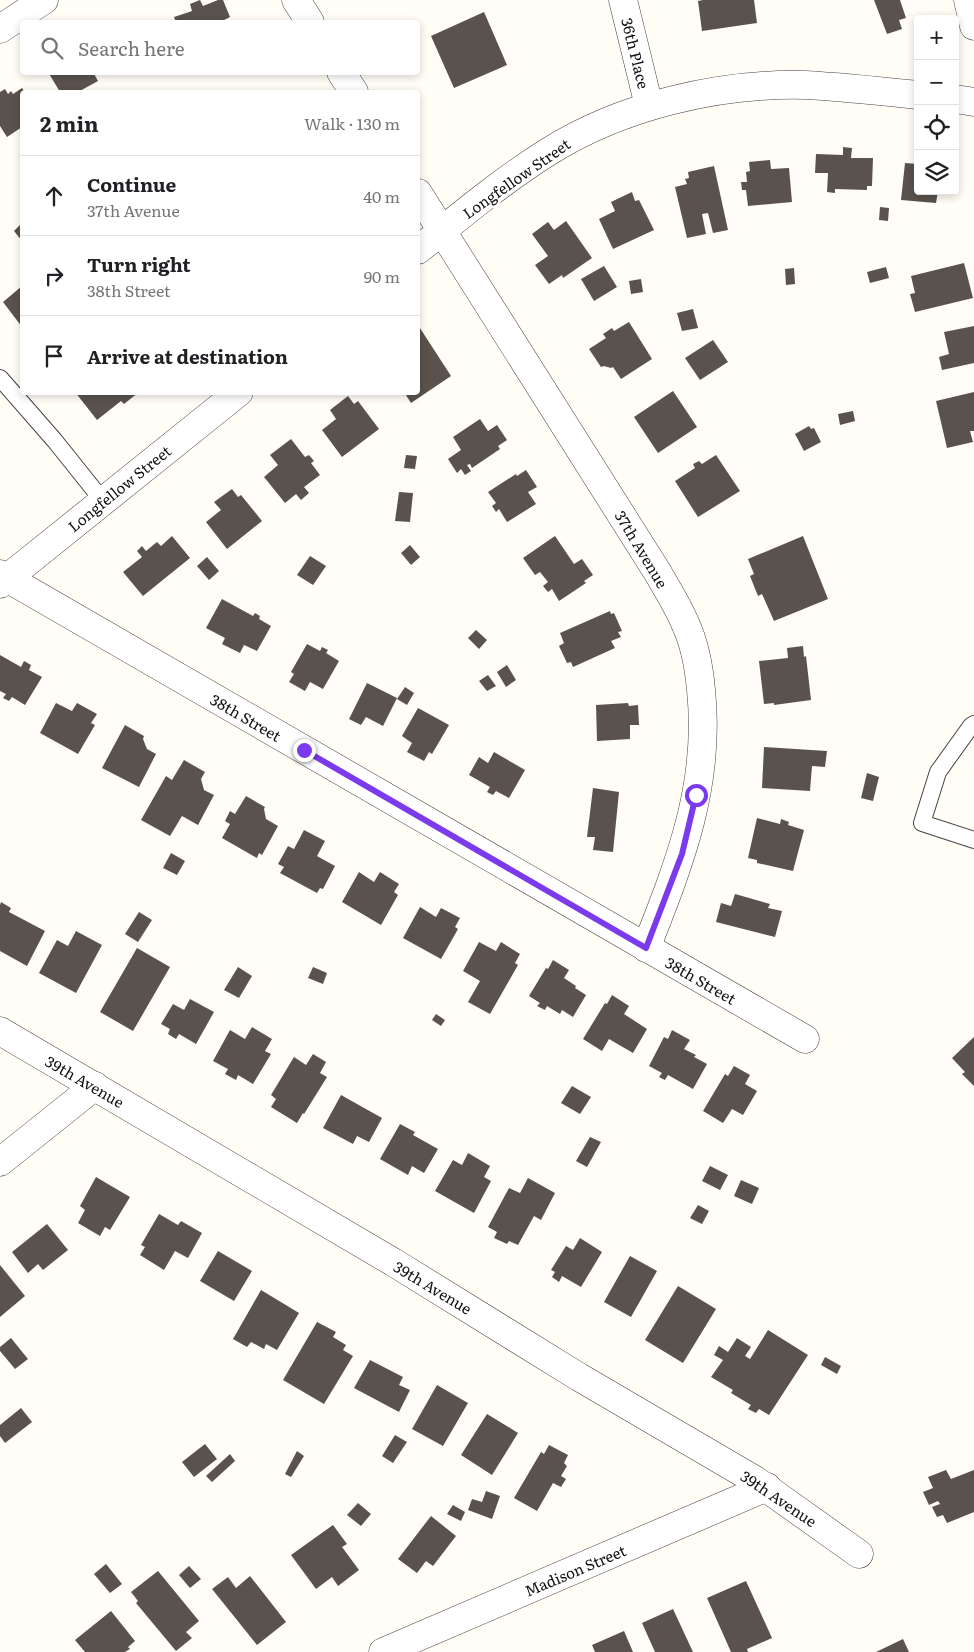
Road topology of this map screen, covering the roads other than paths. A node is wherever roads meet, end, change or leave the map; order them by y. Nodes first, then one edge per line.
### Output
1 (44, 0) edge
2 (296, 0) edge
3 (623, 0) edge
4 (968, 0) edge
5 (309, 20) edge
6 (974, 26) edge
7 (0, 29) edge
8 (343, 75) edge
9 (353, 90) edge
10 (914, 94) edge
11 (959, 100) edge
12 (974, 102) edge
13 (649, 106) junction
14 (420, 196) edge
15 (442, 230) junction
16 (420, 248) edge
17 (0, 378) edge
18 (235, 395) edge
19 (103, 501) junction
20 (2, 579) edge
21 (974, 724) edge
22 (974, 840) edge
23 (646, 948) junction
24 (0, 1031) edge
25 (804, 1039) dead end
26 (95, 1086) junction
27 (0, 1162) edge
28 (767, 1487) junction
29 (859, 1554) dead end
30 (383, 1652) edge

1 - 7 street
2 - 5 street
3 - 13 street, 36th Place
4 - 6 street
8 - 9 street
10 - 13 street, Longfellow Street
11 - 12 street
13 - 15 street, Longfellow Street
14 - 15 street, 37th Avenue
15 - 16 street, Longfellow Street
15 - 23 street, 37th Avenue
17 - 19 lane
18 - 19 street, Longfellow Street
19 - 20 street, Longfellow Street
20 - 23 street, 38th Street
21 - 22 lane
23 - 25 street, 38th Street
24 - 26 street, 39th Avenue
26 - 27 street
26 - 28 street, 39th Avenue
28 - 29 street, 39th Avenue
28 - 30 street, Madison Street

